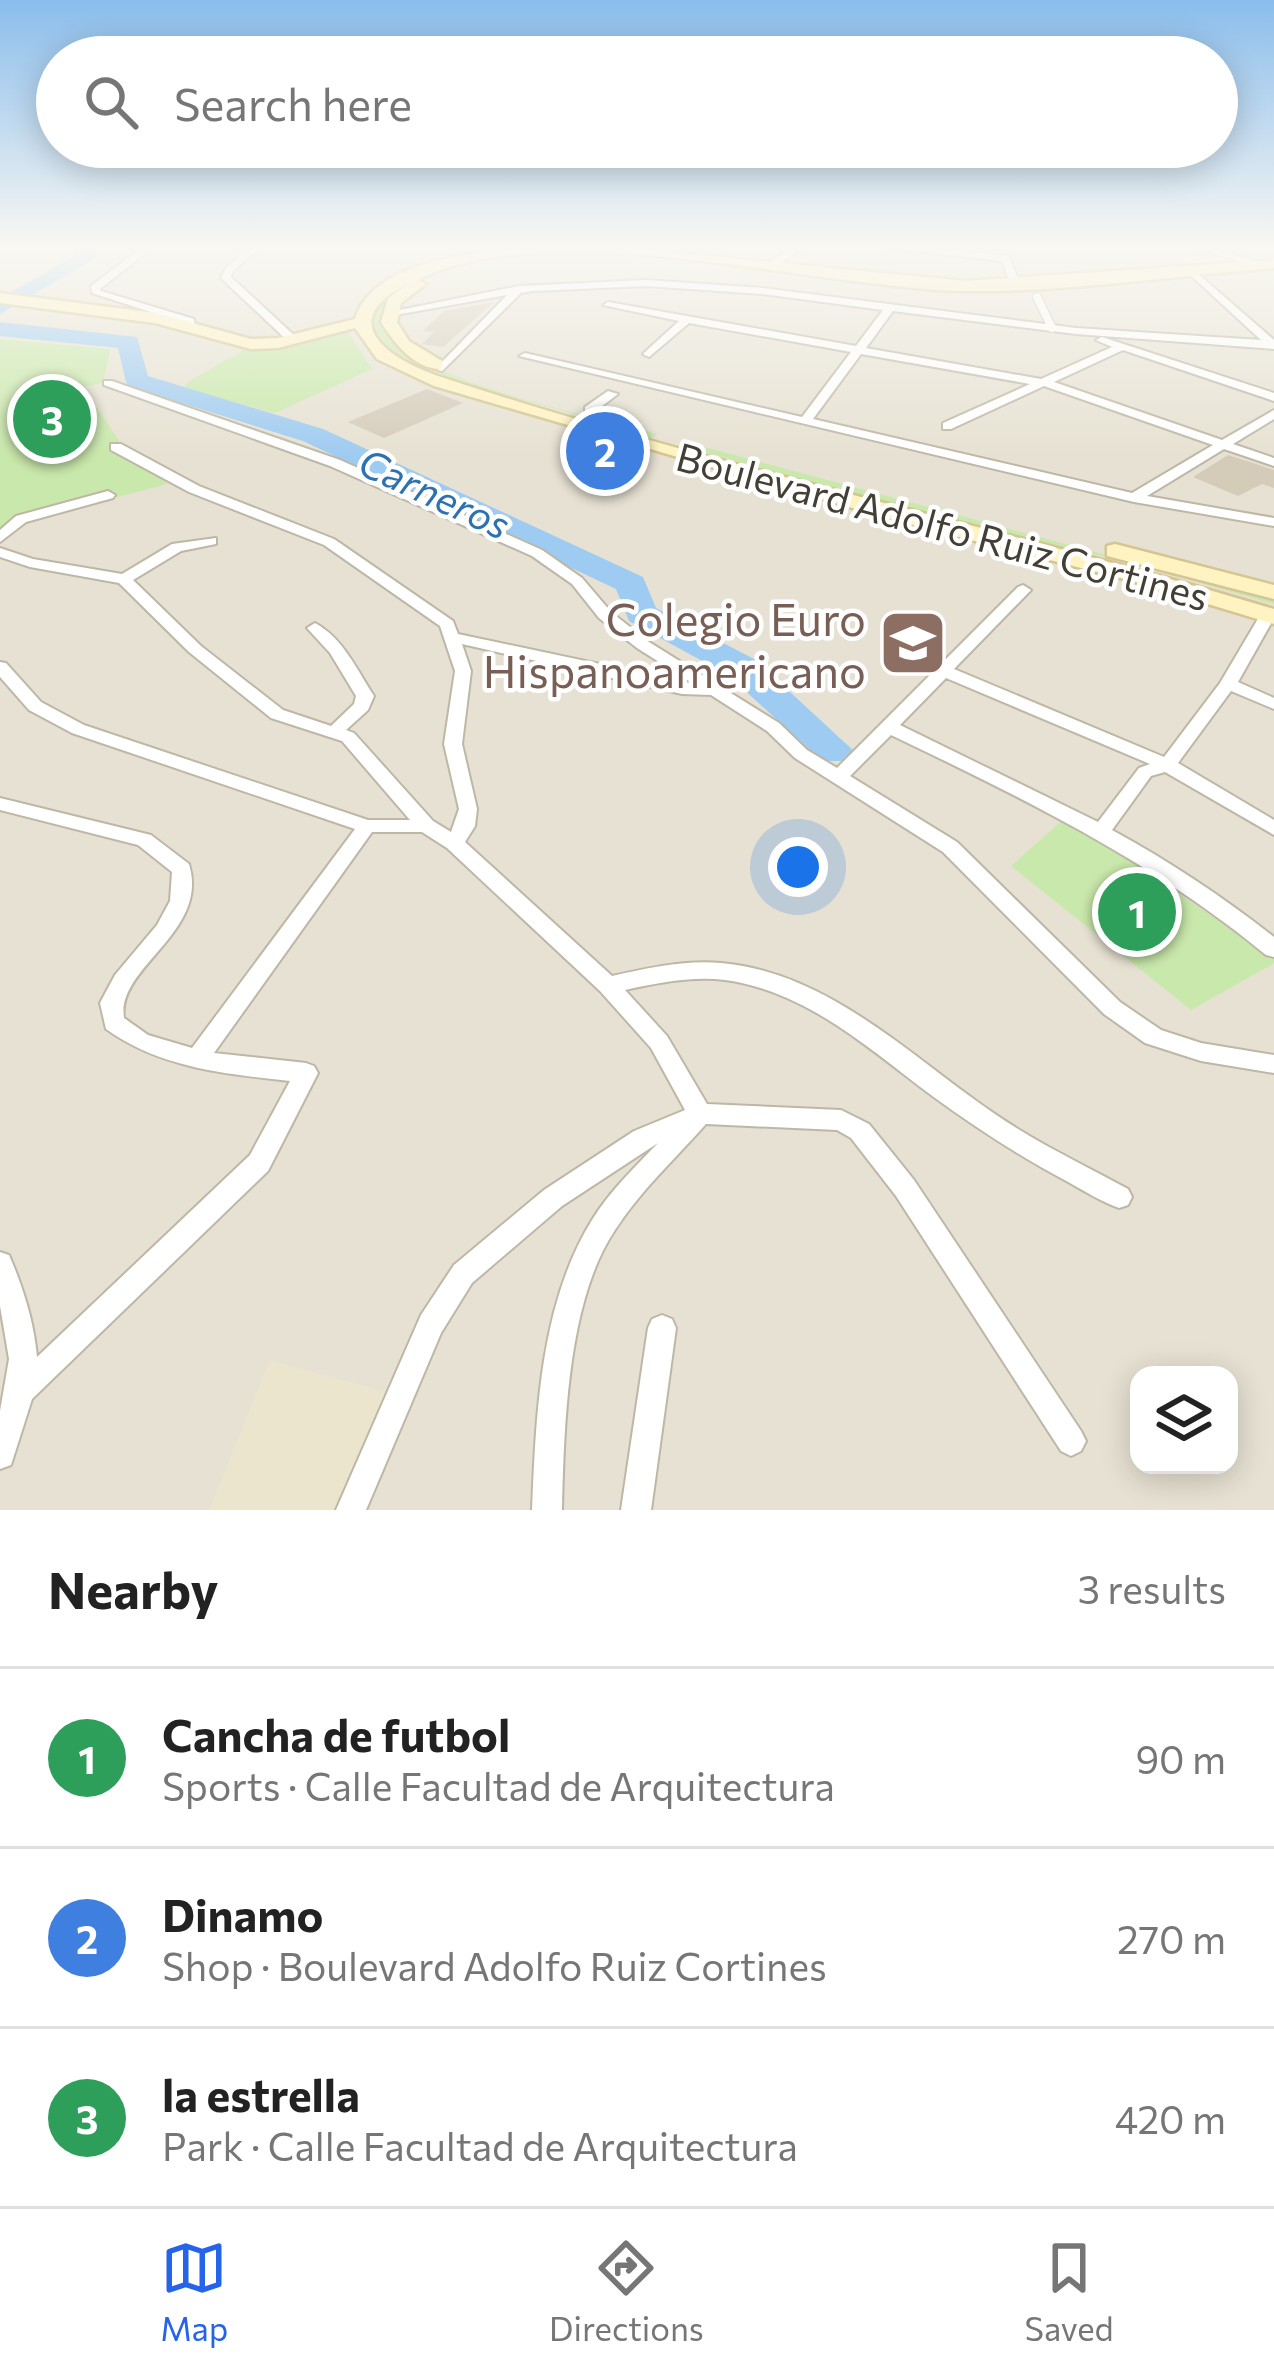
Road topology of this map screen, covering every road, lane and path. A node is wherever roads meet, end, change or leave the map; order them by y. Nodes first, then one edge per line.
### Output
1 (143, 316) edge
2 (181, 316) edge
3 (268, 316) edge
4 (363, 316) edge
5 (390, 316) edge
6 (493, 316) edge
7 (674, 316) edge
8 (883, 316) edge
9 (959, 316) edge
10 (1046, 316) edge
11 (1242, 316) edge
12 (687, 319) junction
13 (362, 322) junction
14 (190, 328) junction
15 (1052, 328) junction
16 (1076, 331) junction
17 (293, 340) junction
18 (1274, 345) edge
19 (1121, 347) junction
20 (859, 348) junction
21 (650, 354) dead end
22 (525, 356) dead end
23 (442, 368) junction
24 (1046, 382) junction
25 (108, 383) dead end
26 (612, 394) dead end
27 (1274, 397) edge
28 (589, 410) junction
29 (1274, 414) edge
30 (805, 422) junction
31 (947, 426) dead end
32 (666, 440) junction
33 (1225, 444) junction
34 (116, 447) dead end
35 (1274, 462) edge
36 (108, 495) dead end
37 (1135, 498) junction
38 (1274, 522) edge
39 (0, 538) edge
40 (211, 541) dead end
41 (0, 552) edge
42 (124, 579) junction
43 (1023, 590) dead end
44 (1274, 592) edge
45 (1271, 616) edge
46 (315, 628) dead end
47 (452, 637) junction
48 (0, 668) edge
49 (944, 671) junction
50 (1228, 684) junction
51 (717, 690) junction
52 (1274, 704) edge
53 (887, 726) junction
54 (337, 729) junction
55 (1167, 765) junction
56 (842, 774) junction
57 (0, 805) edge
58 (367, 826) junction
59 (426, 826) junction
60 (1274, 829) edge
61 (1100, 832) junction
62 (454, 843) junction
63 (1274, 949) edge
64 (608, 985) junction
65 (197, 1059) junction
66 (1274, 1064) edge
67 (700, 1114) junction
68 (1119, 1197) dead end
69 (0, 1264) edge
70 (662, 1328) dead end
71 (25, 1388) junction
72 (1071, 1441) dead end
73 (0, 1454) edge
74 (351, 1510) edge
75 (548, 1510) edge
76 (636, 1510) edge

1 - 14 main road
2 - 14 street
3 - 17 street
4 - 13 main road
5 - 23 main road, Boulevard Adolfo Ruiz Cortines
6 - 23 street
7 - 12 street
8 - 20 street
9 - 15 street
10 - 15 street
11 - 18 street
12 - 20 street
12 - 21 street
13 - 17 main road
13 - 32 main road, Boulevard Adolfo Ruiz Cortines
14 - 17 main road
15 - 16 street
16 - 18 street
16 - 19 street
19 - 24 street
19 - 27 street
20 - 24 street
20 - 30 street
22 - 30 street
23 - 28 main road, Boulevard Adolfo Ruiz Cortines
24 - 31 street
24 - 33 street
25 - 51 street
26 - 28 street
28 - 32 main road, Boulevard Adolfo Ruiz Cortines
29 - 33 street
30 - 37 street
32 - 44 main road, Boulevard Adolfo Ruiz Cortines
32 - 45 main road, Boulevard Adolfo Ruiz Cortines
33 - 35 street
33 - 37 street
34 - 47 street
36 - 39 street
37 - 38 street
40 - 42 street
41 - 42 street
42 - 54 street
43 - 49 street
45 - 50 street
46 - 54 street
47 - 51 street
47 - 62 street
48 - 58 street
49 - 53 street
49 - 55 street
50 - 52 street
50 - 55 street
51 - 56 street
53 - 56 street
53 - 61 street
54 - 59 street
55 - 60 street
55 - 61 street
56 - 66 street
57 - 65 street
58 - 59 street
58 - 65 street
59 - 62 street
61 - 63 street
62 - 64 street
64 - 67 street
64 - 68 street
65 - 71 street
67 - 72 street
67 - 74 street
67 - 75 street
69 - 71 street
70 - 76 street
71 - 73 street

